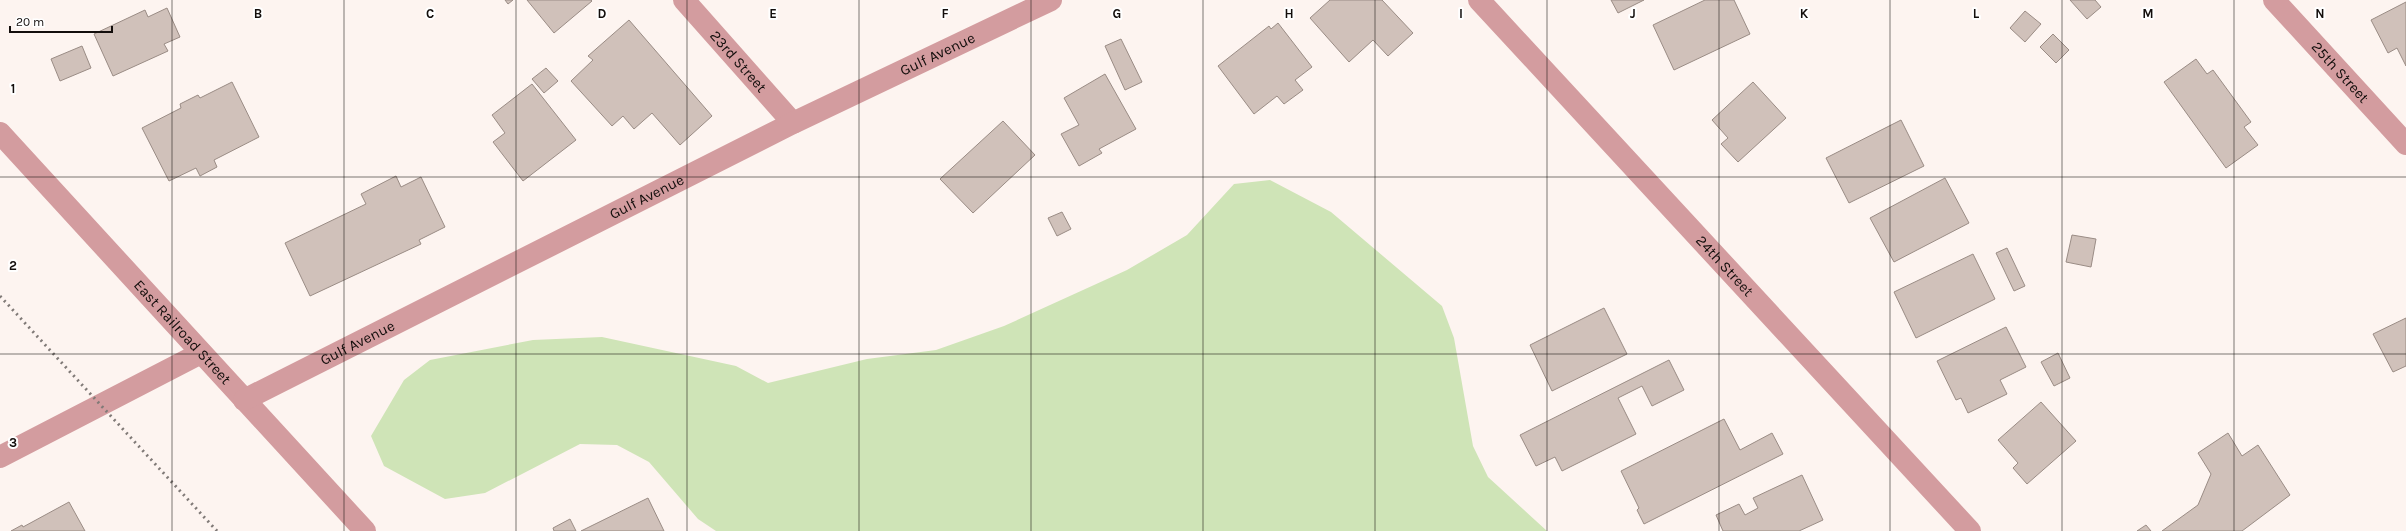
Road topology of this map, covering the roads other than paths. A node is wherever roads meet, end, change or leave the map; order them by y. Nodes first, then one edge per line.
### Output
1 (684, 0) edge
2 (1051, 0) edge
3 (1479, 0) edge
4 (2274, 0) edge
5 (793, 123) junction
6 (0, 133) edge
7 (2406, 144) edge
8 (201, 353) junction
9 (244, 400) junction
10 (0, 457) edge
11 (365, 531) edge
12 (1970, 531) edge

1 - 5 street, 23rd Street
2 - 5 street, Gulf Avenue
3 - 12 street, 24th Street
4 - 7 street, 25th Street
5 - 9 street, Gulf Avenue
6 - 8 street, East Railroad Street
8 - 9 street, East Railroad Street
8 - 10 street
9 - 11 street, East Railroad Street

